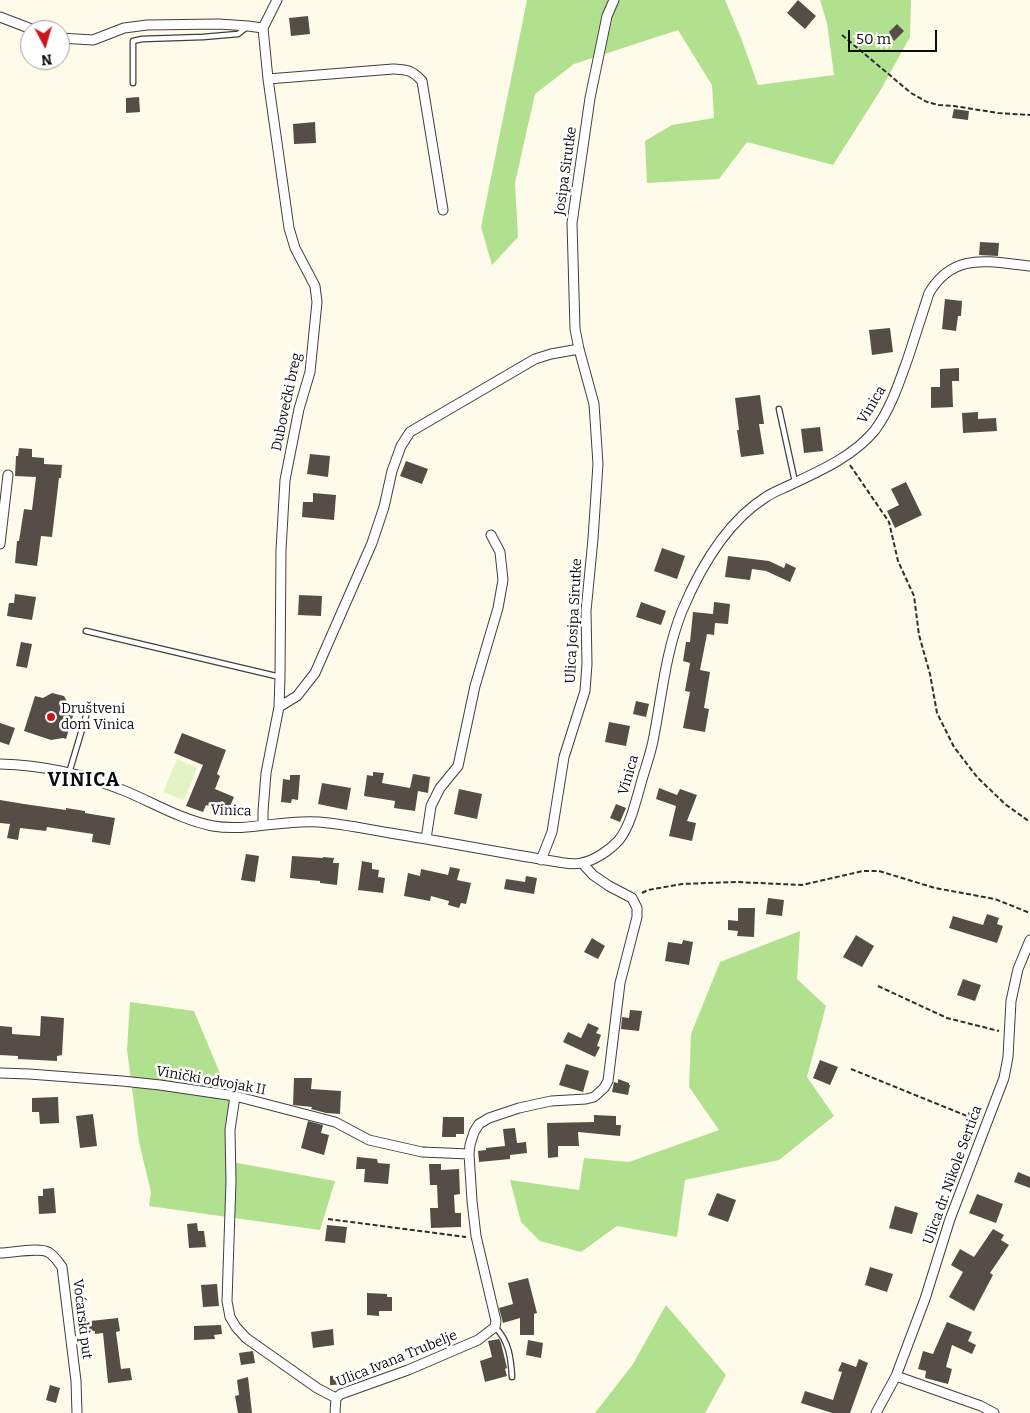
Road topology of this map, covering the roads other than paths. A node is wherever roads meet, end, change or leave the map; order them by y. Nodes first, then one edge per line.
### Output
1 (277, 0) edge
2 (614, 0) edge
3 (0, 17) edge
4 (20, 25) edge
5 (248, 26) junction
6 (263, 28) junction
7 (70, 39) edge
8 (268, 79) junction
9 (133, 83) dead end
10 (443, 210) dead end
11 (1030, 266) edge
12 (579, 349) junction
13 (779, 408) dead end
14 (8, 475) dead end
15 (795, 482) junction
16 (491, 535) dead end
17 (0, 544) edge
18 (86, 631) dead end
19 (280, 677) junction
20 (279, 707) junction
21 (86, 716) dead end
22 (0, 764) edge
23 (68, 773) junction
24 (263, 825) junction
25 (426, 839) junction
26 (541, 860) junction
27 (582, 863) junction
28 (1030, 940) edge
29 (0, 1073) edge
30 (235, 1096) junction
31 (470, 1154) junction
32 (0, 1253) edge
33 (495, 1327) junction
34 (896, 1376) junction
35 (512, 1377) dead end
36 (336, 1398) junction
37 (77, 1413) edge
38 (334, 1413) edge
39 (876, 1413) edge
40 (994, 1413) edge

1 - 6 street
2 - 12 street, Josipa Sirutke
3 - 4 street
5 - 6 street
5 - 7 street
5 - 9 lane
6 - 8 street, Dubovečki breg
8 - 10 street
8 - 19 street, Dubovečki breg
11 - 15 street, Vinica
12 - 20 street
12 - 26 street, Ulica Josipa Sirutke
13 - 15 lane
14 - 17 street
15 - 27 street, Vinica
16 - 25 street
18 - 19 lane
19 - 20 street, Dubovečki breg
20 - 24 street, Dubovečki breg
21 - 23 lane
22 - 23 street, Vinica
23 - 24 street, Vinica
24 - 25 street, Vinica
25 - 26 street, Vinica
26 - 27 street, Vinica
27 - 31 street
28 - 34 street, Ulica dr. Nikole Sertića
29 - 30 street, Vinički odvojak II
30 - 31 street, Vinički odvojak II
30 - 36 street, Ulica Ivana Trubelje
31 - 33 street
32 - 37 street, Voćarski put
33 - 35 lane
33 - 36 street, Ulica Ivana Trubelje
34 - 39 street, Ulica dr. Nikole Sertića
34 - 40 street
36 - 38 street, Ulica Ivana Trubelje

